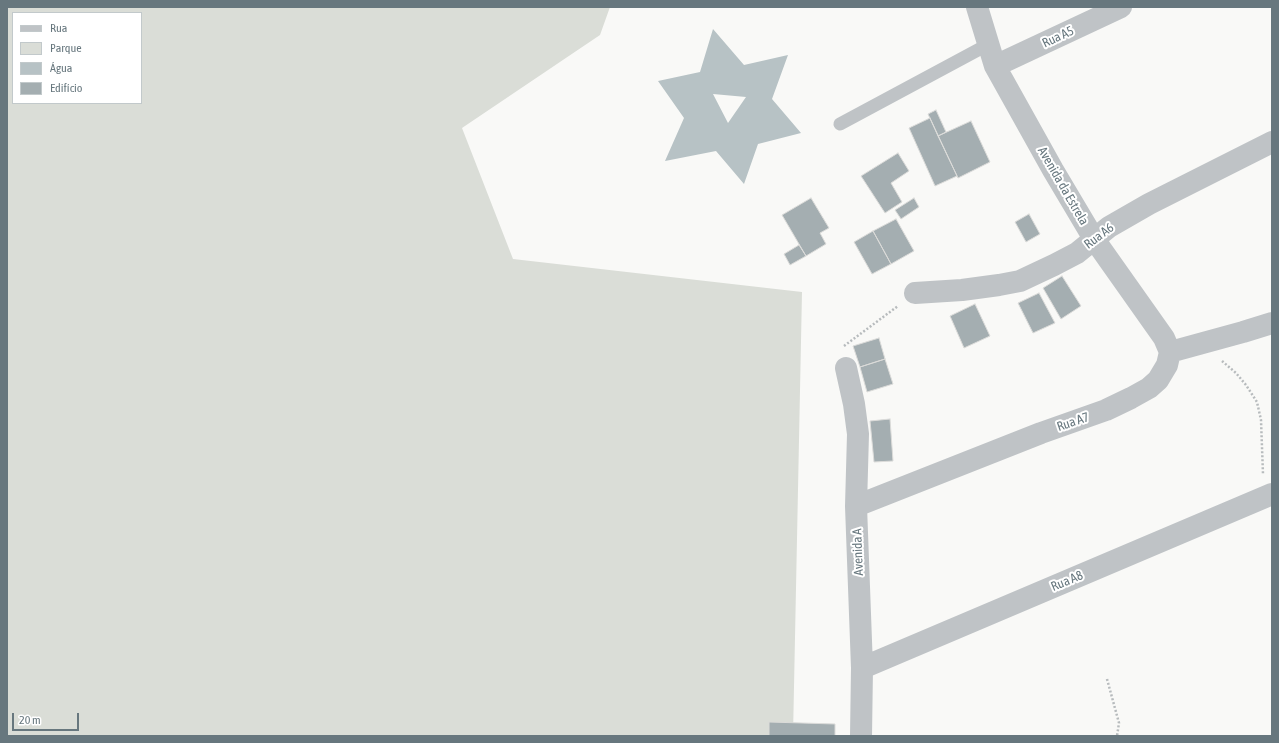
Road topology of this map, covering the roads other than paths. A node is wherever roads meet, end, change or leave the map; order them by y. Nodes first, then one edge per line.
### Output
1 (977, 7) edge
2 (1122, 7) edge
3 (989, 44) junction
4 (995, 66) junction
5 (840, 124) dead end
6 (1272, 142) edge
7 (1094, 239) junction
8 (915, 293) road end
9 (1272, 323) edge
10 (1170, 352) junction
11 (846, 368) road end
12 (1266, 496) edge
13 (856, 506) junction
14 (862, 668) junction
15 (861, 736) edge

1 - 3 street, Avenida da Estrela
2 - 4 street, Rua A5
3 - 4 street, Avenida da Estrela
3 - 5 lane
4 - 7 street, Avenida da Estrela
6 - 7 street, Rua A6
7 - 8 street, Rua A6
7 - 10 street, Avenida da Estrela
9 - 10 street
10 - 13 street, Rua A7
11 - 13 street, Avenida A
12 - 14 street, Rua A8
13 - 14 street, Avenida A
14 - 15 street, Avenida A

